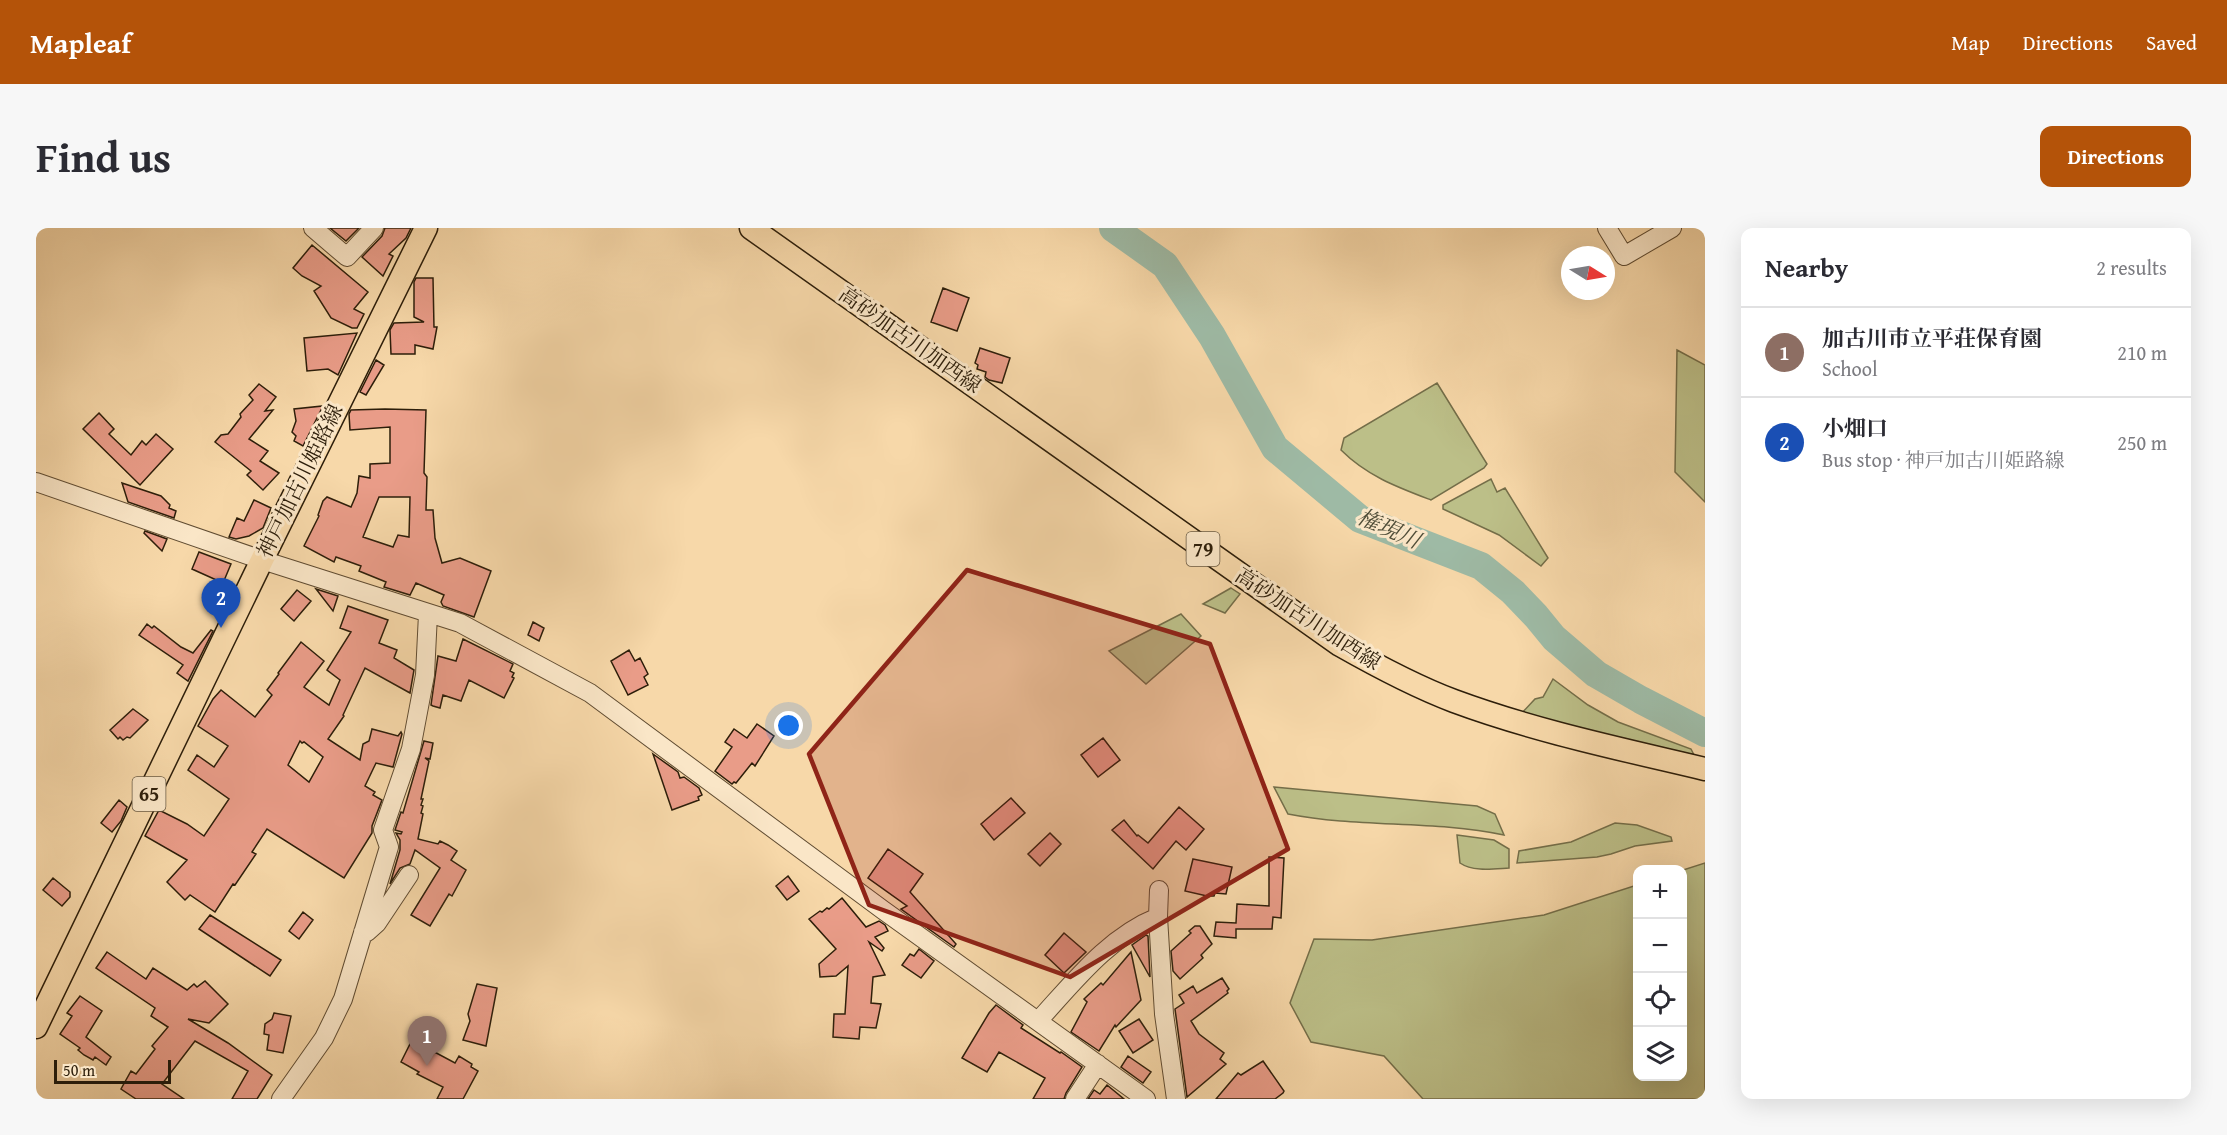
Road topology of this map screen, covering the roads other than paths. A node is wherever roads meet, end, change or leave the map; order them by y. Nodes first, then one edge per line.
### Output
1 (313, 228) edge
2 (374, 228) edge
3 (426, 228) edge
4 (751, 228) edge
5 (1607, 228) edge
6 (1672, 228) edge
7 (36, 482) edge
8 (262, 560) junction
9 (428, 614) junction
10 (1705, 769) edge
11 (409, 875) dead end
12 (1159, 890) dead end
13 (1158, 917) junction
14 (363, 932) junction
15 (1038, 1021) junction
16 (36, 1027) edge
17 (1098, 1064) junction
18 (281, 1099) edge
19 (1075, 1099) edge
20 (1146, 1099) edge
21 (1176, 1099) edge

1 - 2 street
3 - 8 main road, 神戸加古川姫路線 / 65
4 - 10 main road, 高砂加古川加西線 / 79
5 - 6 street
7 - 8 street
8 - 9 street
8 - 16 main road, 神戸加古川姫路線 / 65
9 - 14 street
9 - 15 street
11 - 14 street
12 - 13 street
13 - 15 street
13 - 21 street
14 - 18 street
15 - 17 street
17 - 19 street
17 - 20 street

